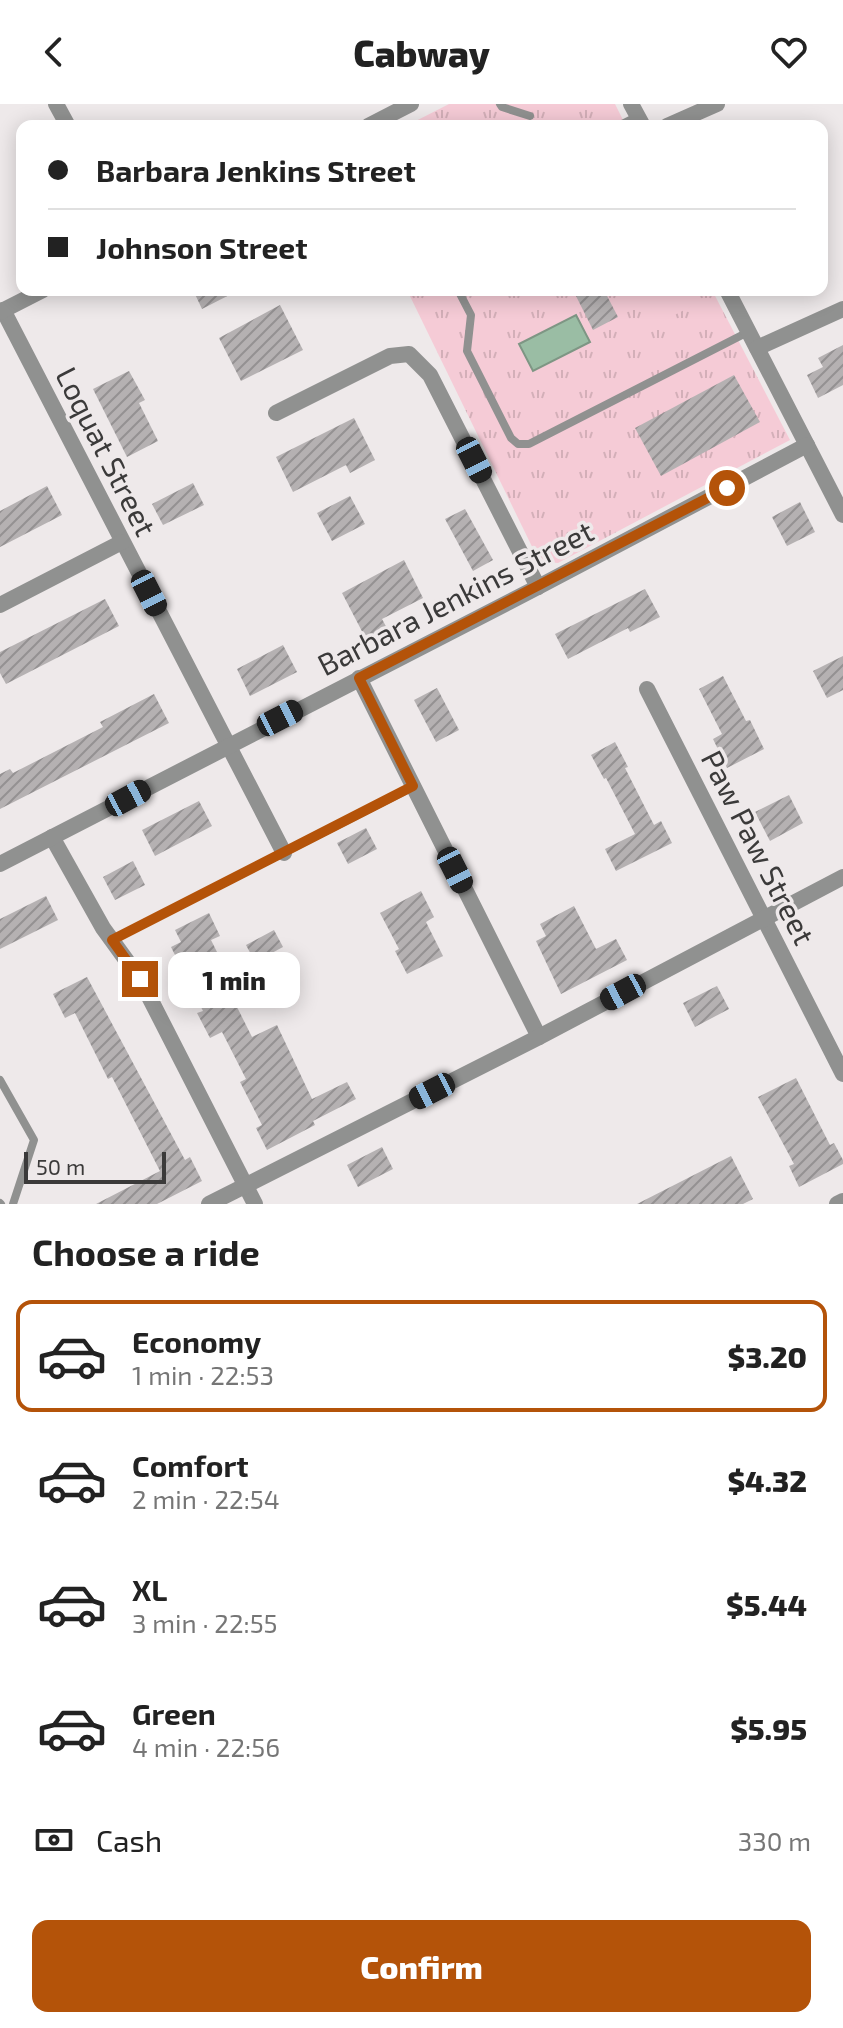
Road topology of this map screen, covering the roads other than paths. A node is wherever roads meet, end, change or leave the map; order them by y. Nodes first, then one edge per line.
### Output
1 (411, 104) edge
2 (500, 104) edge
3 (717, 104) edge
4 (530, 116) dead end
5 (381, 120) edge
6 (681, 120) edge
7 (31, 296) edge
8 (461, 296) edge
9 (730, 296) edge
10 (843, 309) edge
11 (2, 311) edge
12 (749, 332) junction
13 (757, 348) junction
14 (276, 413) dead end
15 (807, 445) junction
16 (843, 515) edge
17 (122, 542) junction
18 (538, 587) junction
19 (0, 605) edge
20 (359, 678) junction
21 (647, 689) dead end
22 (228, 745) junction
23 (413, 786) junction
24 (52, 837) junction
25 (284, 853) junction
26 (0, 864) edge
27 (843, 877) edge
28 (763, 918) junction
29 (112, 940) junction
30 (539, 1037) junction
31 (843, 1074) edge
32 (0, 1080) edge
33 (246, 1185) junction
34 (843, 1201) edge
35 (13, 1204) edge
36 (209, 1204) edge
37 (255, 1204) edge
38 (837, 1204) edge

1 - 5 street
2 - 4 lane
3 - 6 street
7 - 11 street
8 - 12 lane
9 - 12 street
10 - 13 street
11 - 17 street, Loquat Street
12 - 13 street
13 - 15 street
14 - 18 street
15 - 16 street
15 - 18 street, Barbara Jenkins Street
17 - 19 street
17 - 22 street, Loquat Street
18 - 20 street, Barbara Jenkins Street
20 - 22 street, Barbara Jenkins Street
20 - 23 street
21 - 28 street, Paw Paw Street
22 - 24 street, Barbara Jenkins Street
22 - 25 street, Loquat Street
23 - 25 lane
23 - 30 street
24 - 26 street, Barbara Jenkins Street
24 - 29 street
25 - 29 lane
27 - 28 street
28 - 30 street
28 - 31 street, Paw Paw Street
29 - 33 street
30 - 33 street
32 - 35 lane
33 - 36 street
33 - 37 street
34 - 38 street

